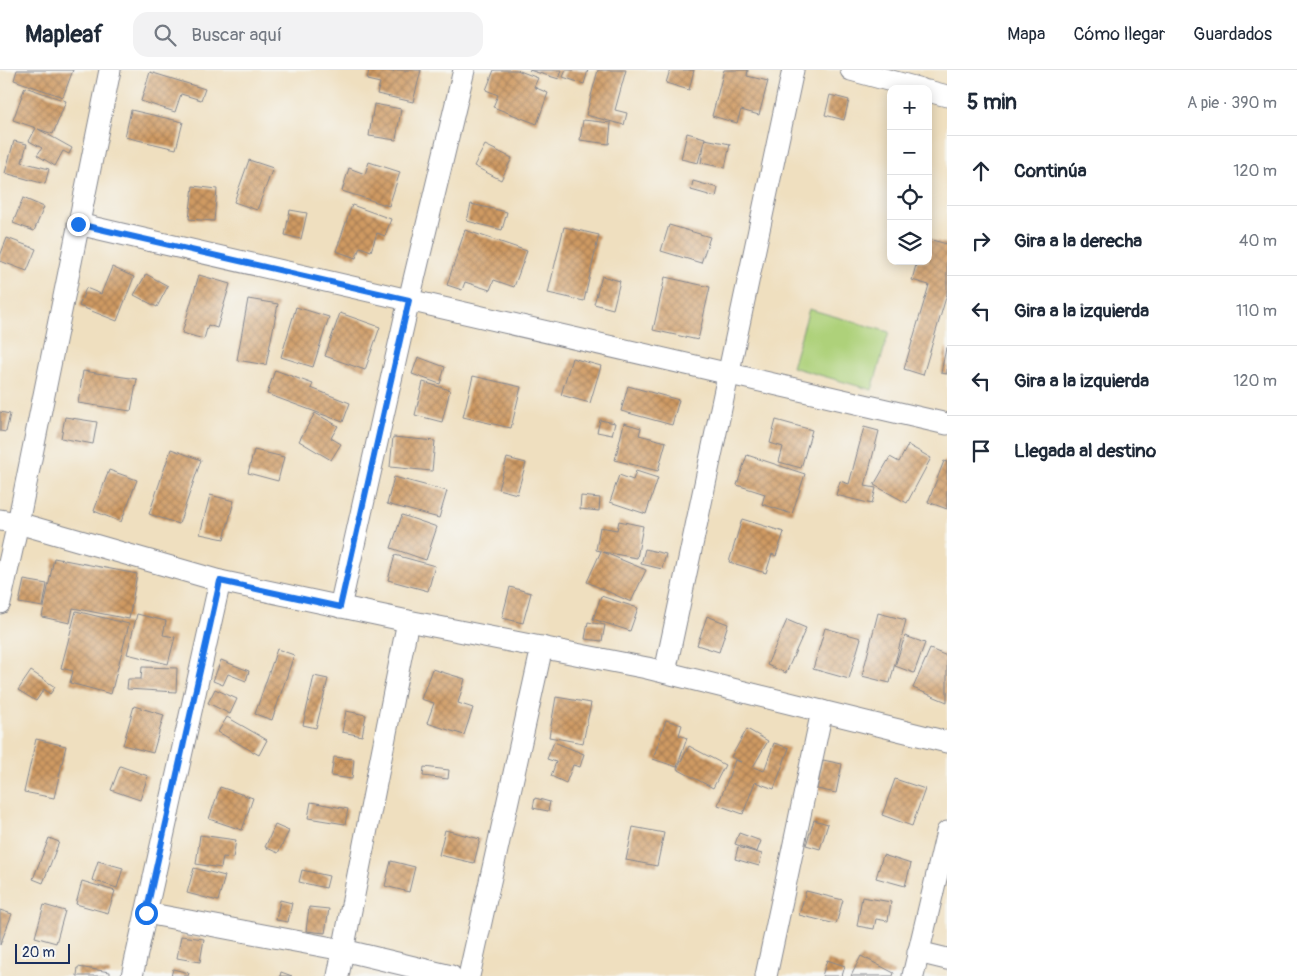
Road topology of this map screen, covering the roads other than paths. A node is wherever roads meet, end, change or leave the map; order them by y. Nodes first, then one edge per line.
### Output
1 (110, 70) edge
2 (464, 70) edge
3 (793, 70) edge
4 (852, 70) edge
5 (906, 85) edge
6 (932, 92) edge
7 (947, 96) edge
8 (78, 224) junction
9 (409, 300) junction
10 (729, 374) junction
11 (947, 424) edge
12 (9, 522) edge
13 (220, 581) junction
14 (0, 603) edge
15 (340, 607) junction
16 (408, 621) junction
17 (542, 647) junction
18 (665, 672) junction
19 (822, 712) junction
20 (947, 742) edge
21 (947, 832) edge
22 (146, 913) junction
23 (343, 950) junction
24 (918, 952) junction
25 (947, 959) edge
26 (132, 976) edge
27 (338, 976) edge
28 (451, 976) edge
29 (469, 976) edge
30 (766, 976) edge
31 (913, 976) edge

1 - 8 street
2 - 9 street
3 - 10 street
4 - 5 street
6 - 7 street
8 - 9 street
8 - 12 street
9 - 10 street
9 - 15 street
10 - 11 street
10 - 18 street
12 - 13 street
12 - 14 street
13 - 15 street
13 - 22 street
15 - 16 street
16 - 17 street
16 - 23 street
17 - 18 street
17 - 29 street
18 - 19 street
19 - 20 street
19 - 30 street
21 - 24 street
22 - 23 street
22 - 26 street
23 - 27 street
23 - 28 street
24 - 25 street
24 - 31 street

